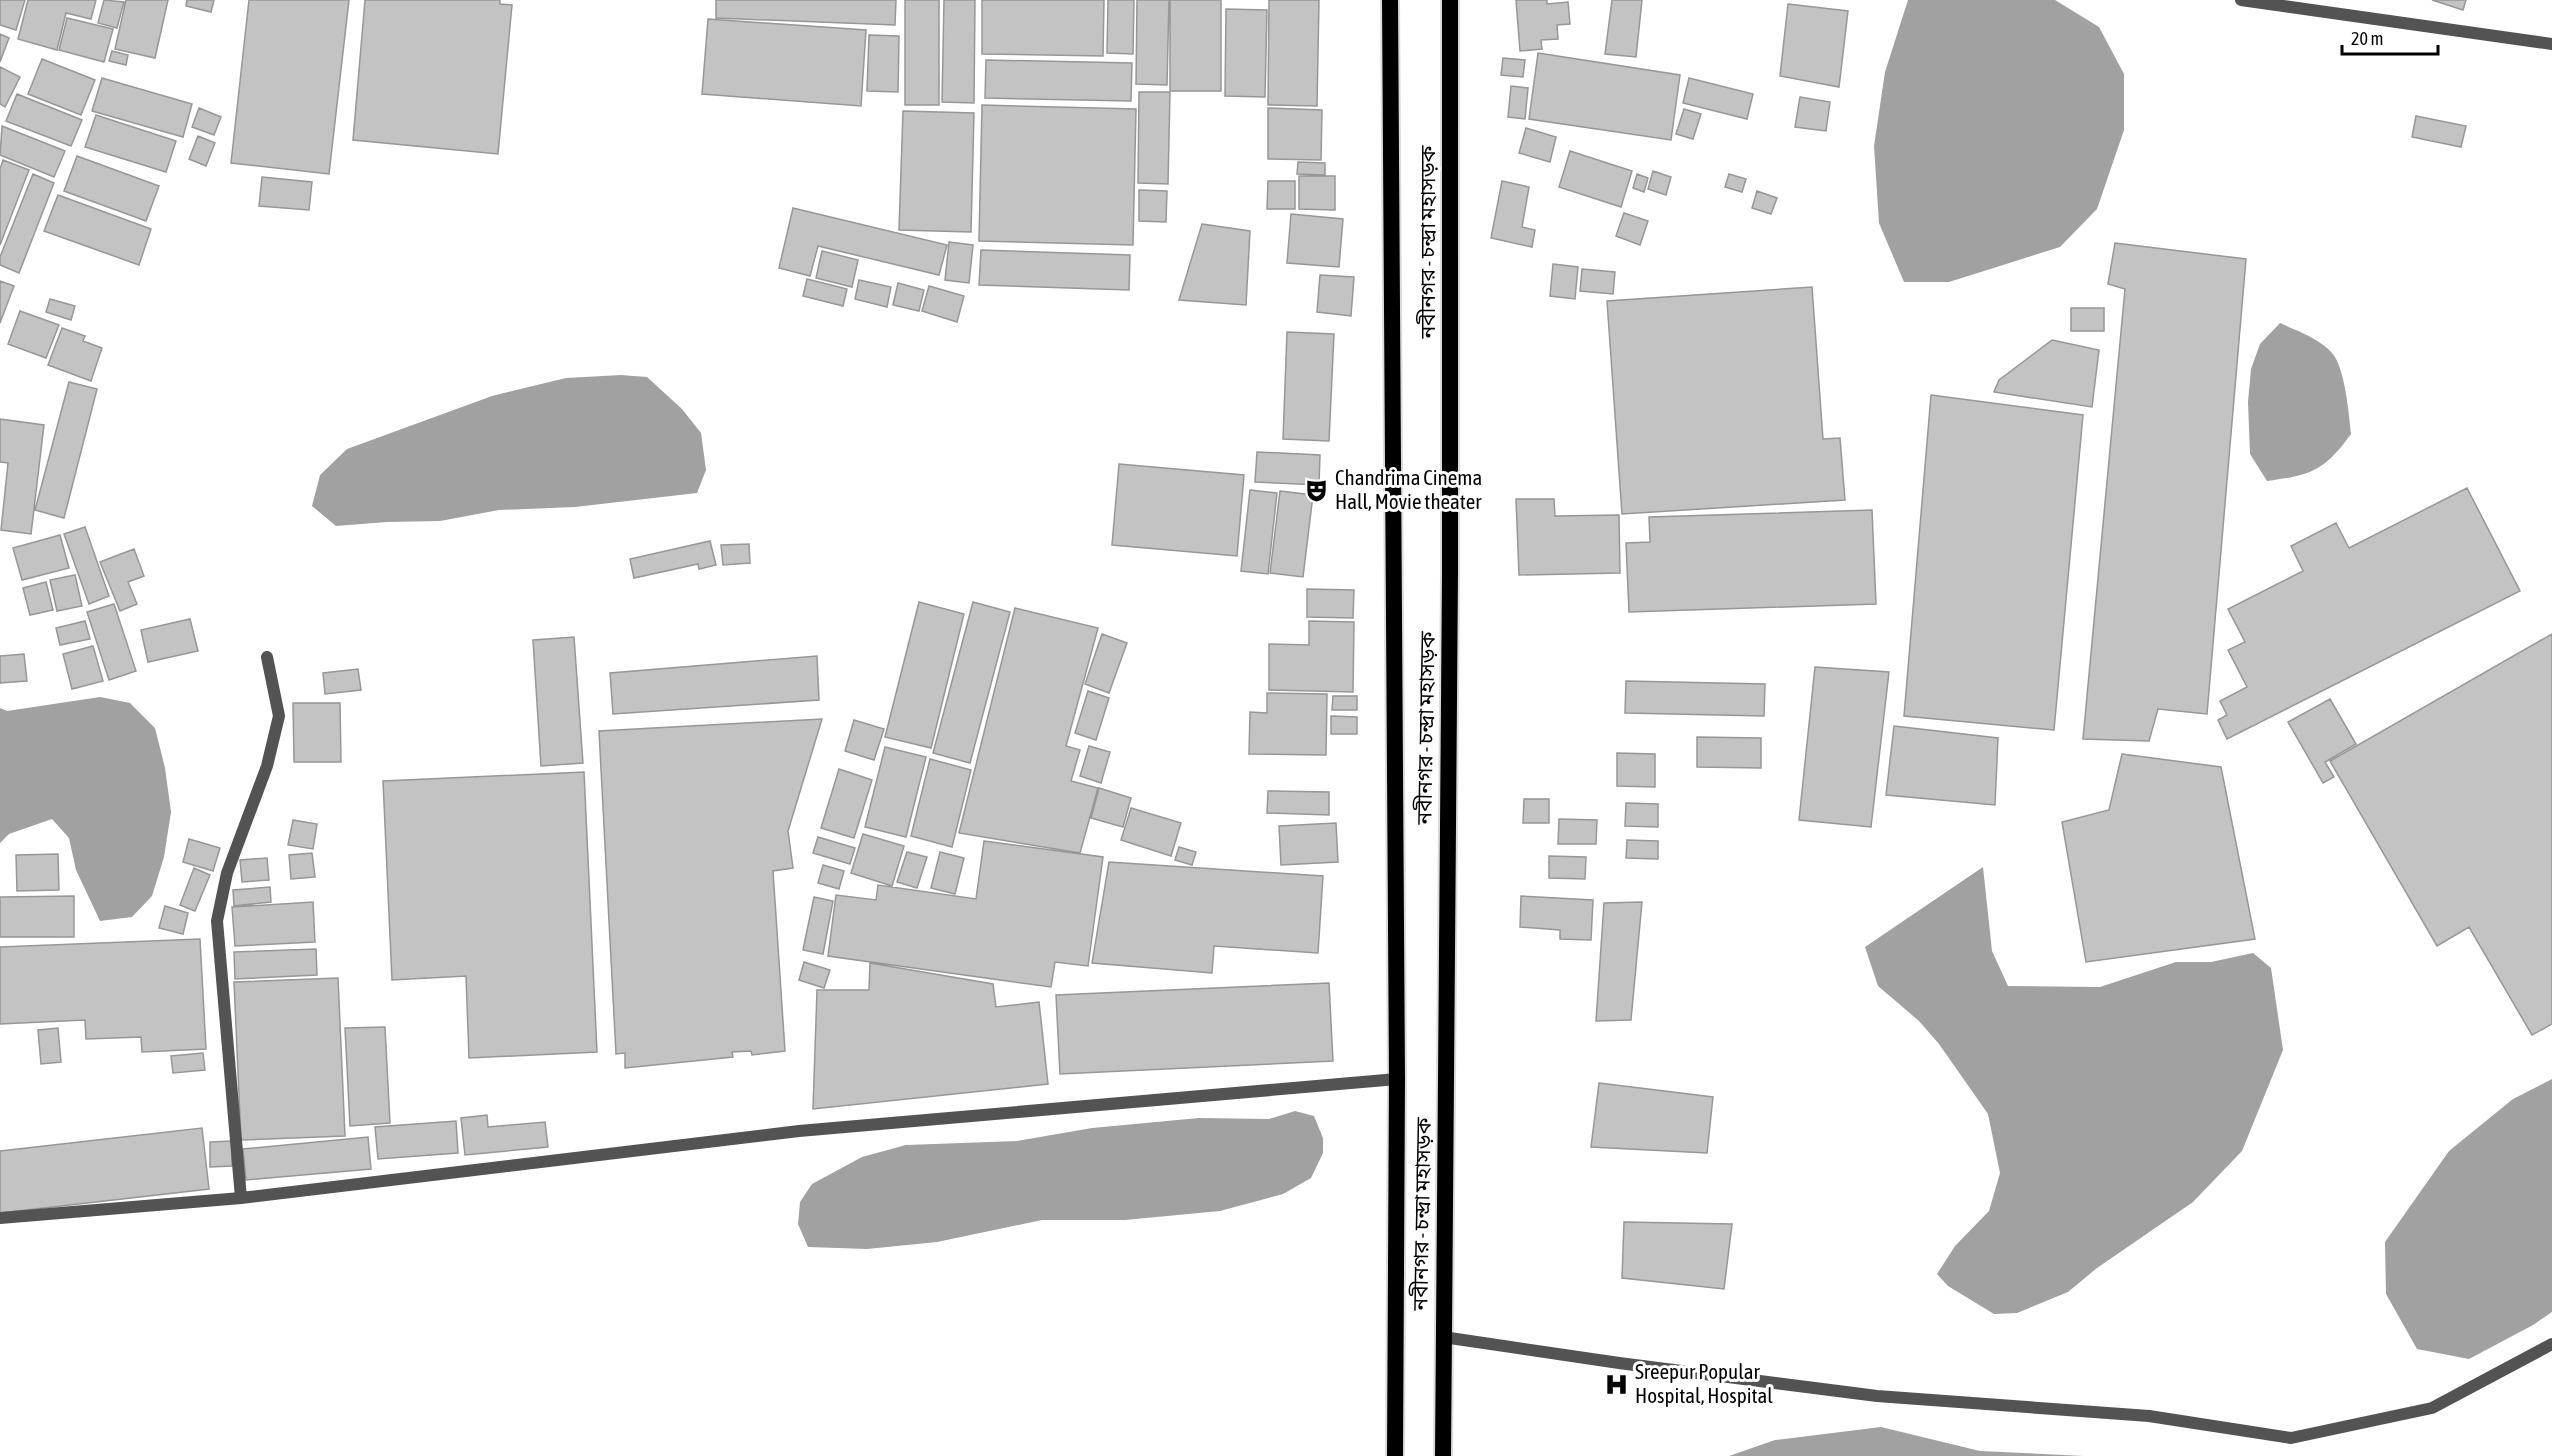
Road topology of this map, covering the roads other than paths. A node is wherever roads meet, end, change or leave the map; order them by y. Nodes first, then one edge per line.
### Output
1 (1389, 0) edge
2 (1450, 0) edge
3 (2241, 0) edge
4 (2552, 44) edge
5 (267, 657) dead end
6 (1397, 1079) junction
7 (241, 1198) junction
8 (0, 1218) edge
9 (1443, 1337) junction
10 (2552, 1344) edge
11 (1395, 1456) edge
12 (1443, 1456) edge

1 - 6 highway, নবীনগর - চন্দ্রা মহাসড়ক
2 - 9 highway, নবীনগর - চন্দ্রা মহাসড়ক
3 - 4 street
5 - 7 street
6 - 7 street
6 - 11 highway, নবীনগর - চন্দ্রা মহাসড়ক
7 - 8 street
9 - 10 street
9 - 12 highway, নবীনগর - চন্দ্রা মহাসড়ক

